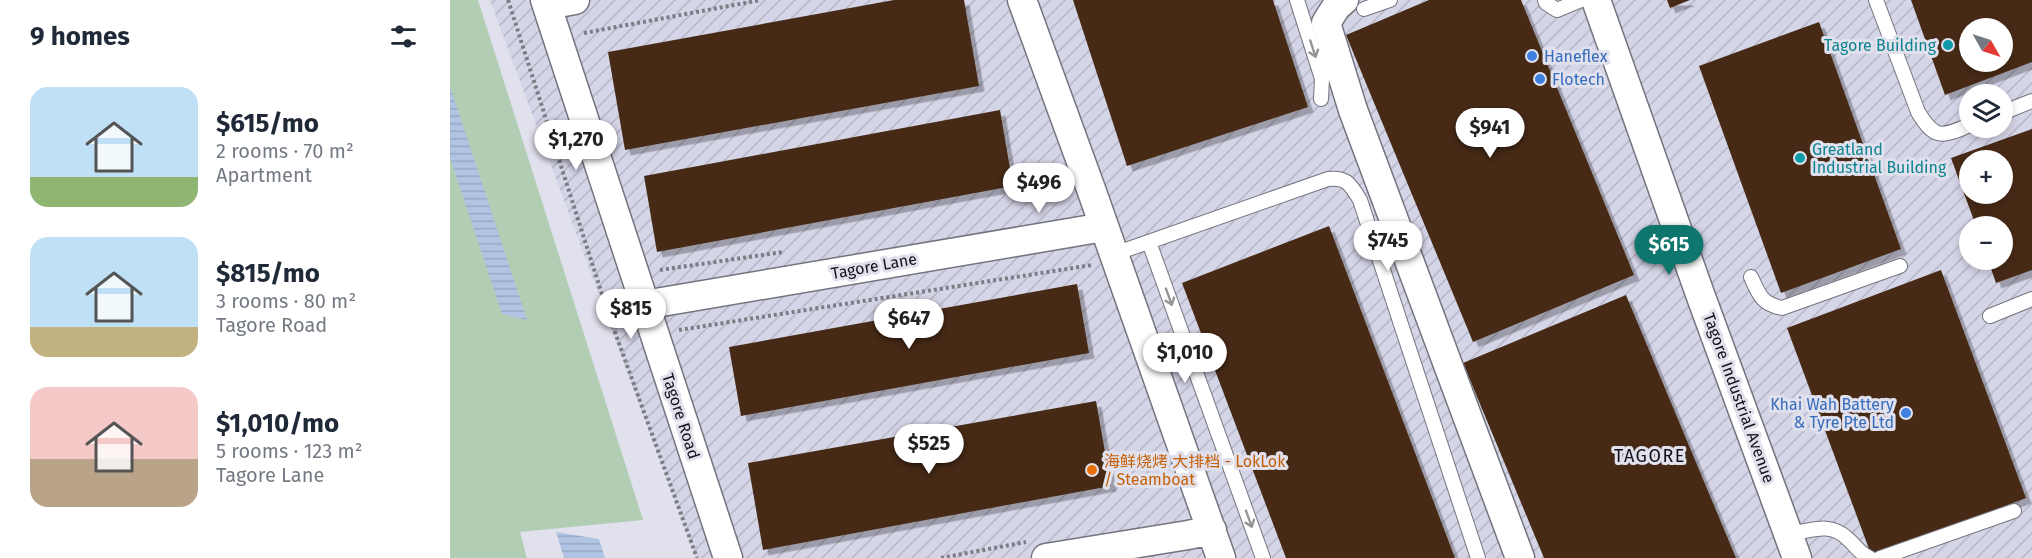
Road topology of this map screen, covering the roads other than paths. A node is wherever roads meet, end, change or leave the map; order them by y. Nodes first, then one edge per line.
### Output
1 (575, 0) edge
2 (1022, 0) edge
3 (1296, 0) edge
4 (1390, 0) edge
5 (1545, 0) edge
6 (1581, 0) edge
7 (1596, 0) edge
8 (1876, 0) edge
9 (546, 3) edge
10 (1354, 4) edge
11 (1321, 99) dead end
12 (2032, 101) edge
13 (2013, 109) edge
14 (1959, 130) edge
15 (1104, 227) junction
16 (1149, 242) junction
17 (1107, 259) junction
18 (1900, 266) dead end
19 (1751, 277) dead end
20 (2032, 299) edge
21 (644, 305) junction
22 (1990, 316) dead end
23 (2014, 511) dead end
24 (1212, 530) junction
25 (1793, 546) edge
26 (1037, 550) edge
27 (728, 558) edge
28 (1221, 558) edge
29 (1263, 558) edge
30 (1478, 558) edge
31 (1520, 558) edge
32 (1870, 558) edge
33 (1880, 558) edge

1 - 9 street
2 - 15 street
3 -> 11 lane
4 - 10 lane
5 - 6 lane
7 - 25 street, Tagore Industrial Avenue
8 - 14 lane
9 - 21 street, Tagore Road
10 - 31 street
12 - 13 lane
15 - 17 street
15 - 21 street, Tagore Lane
16 - 17 lane
16 -> 29 lane
16 - 30 lane
17 - 24 street
18 - 19 lane
20 - 22 lane
21 - 27 street, Tagore Road
23 - 33 lane
24 - 26 street
24 - 28 street
25 - 32 lane

